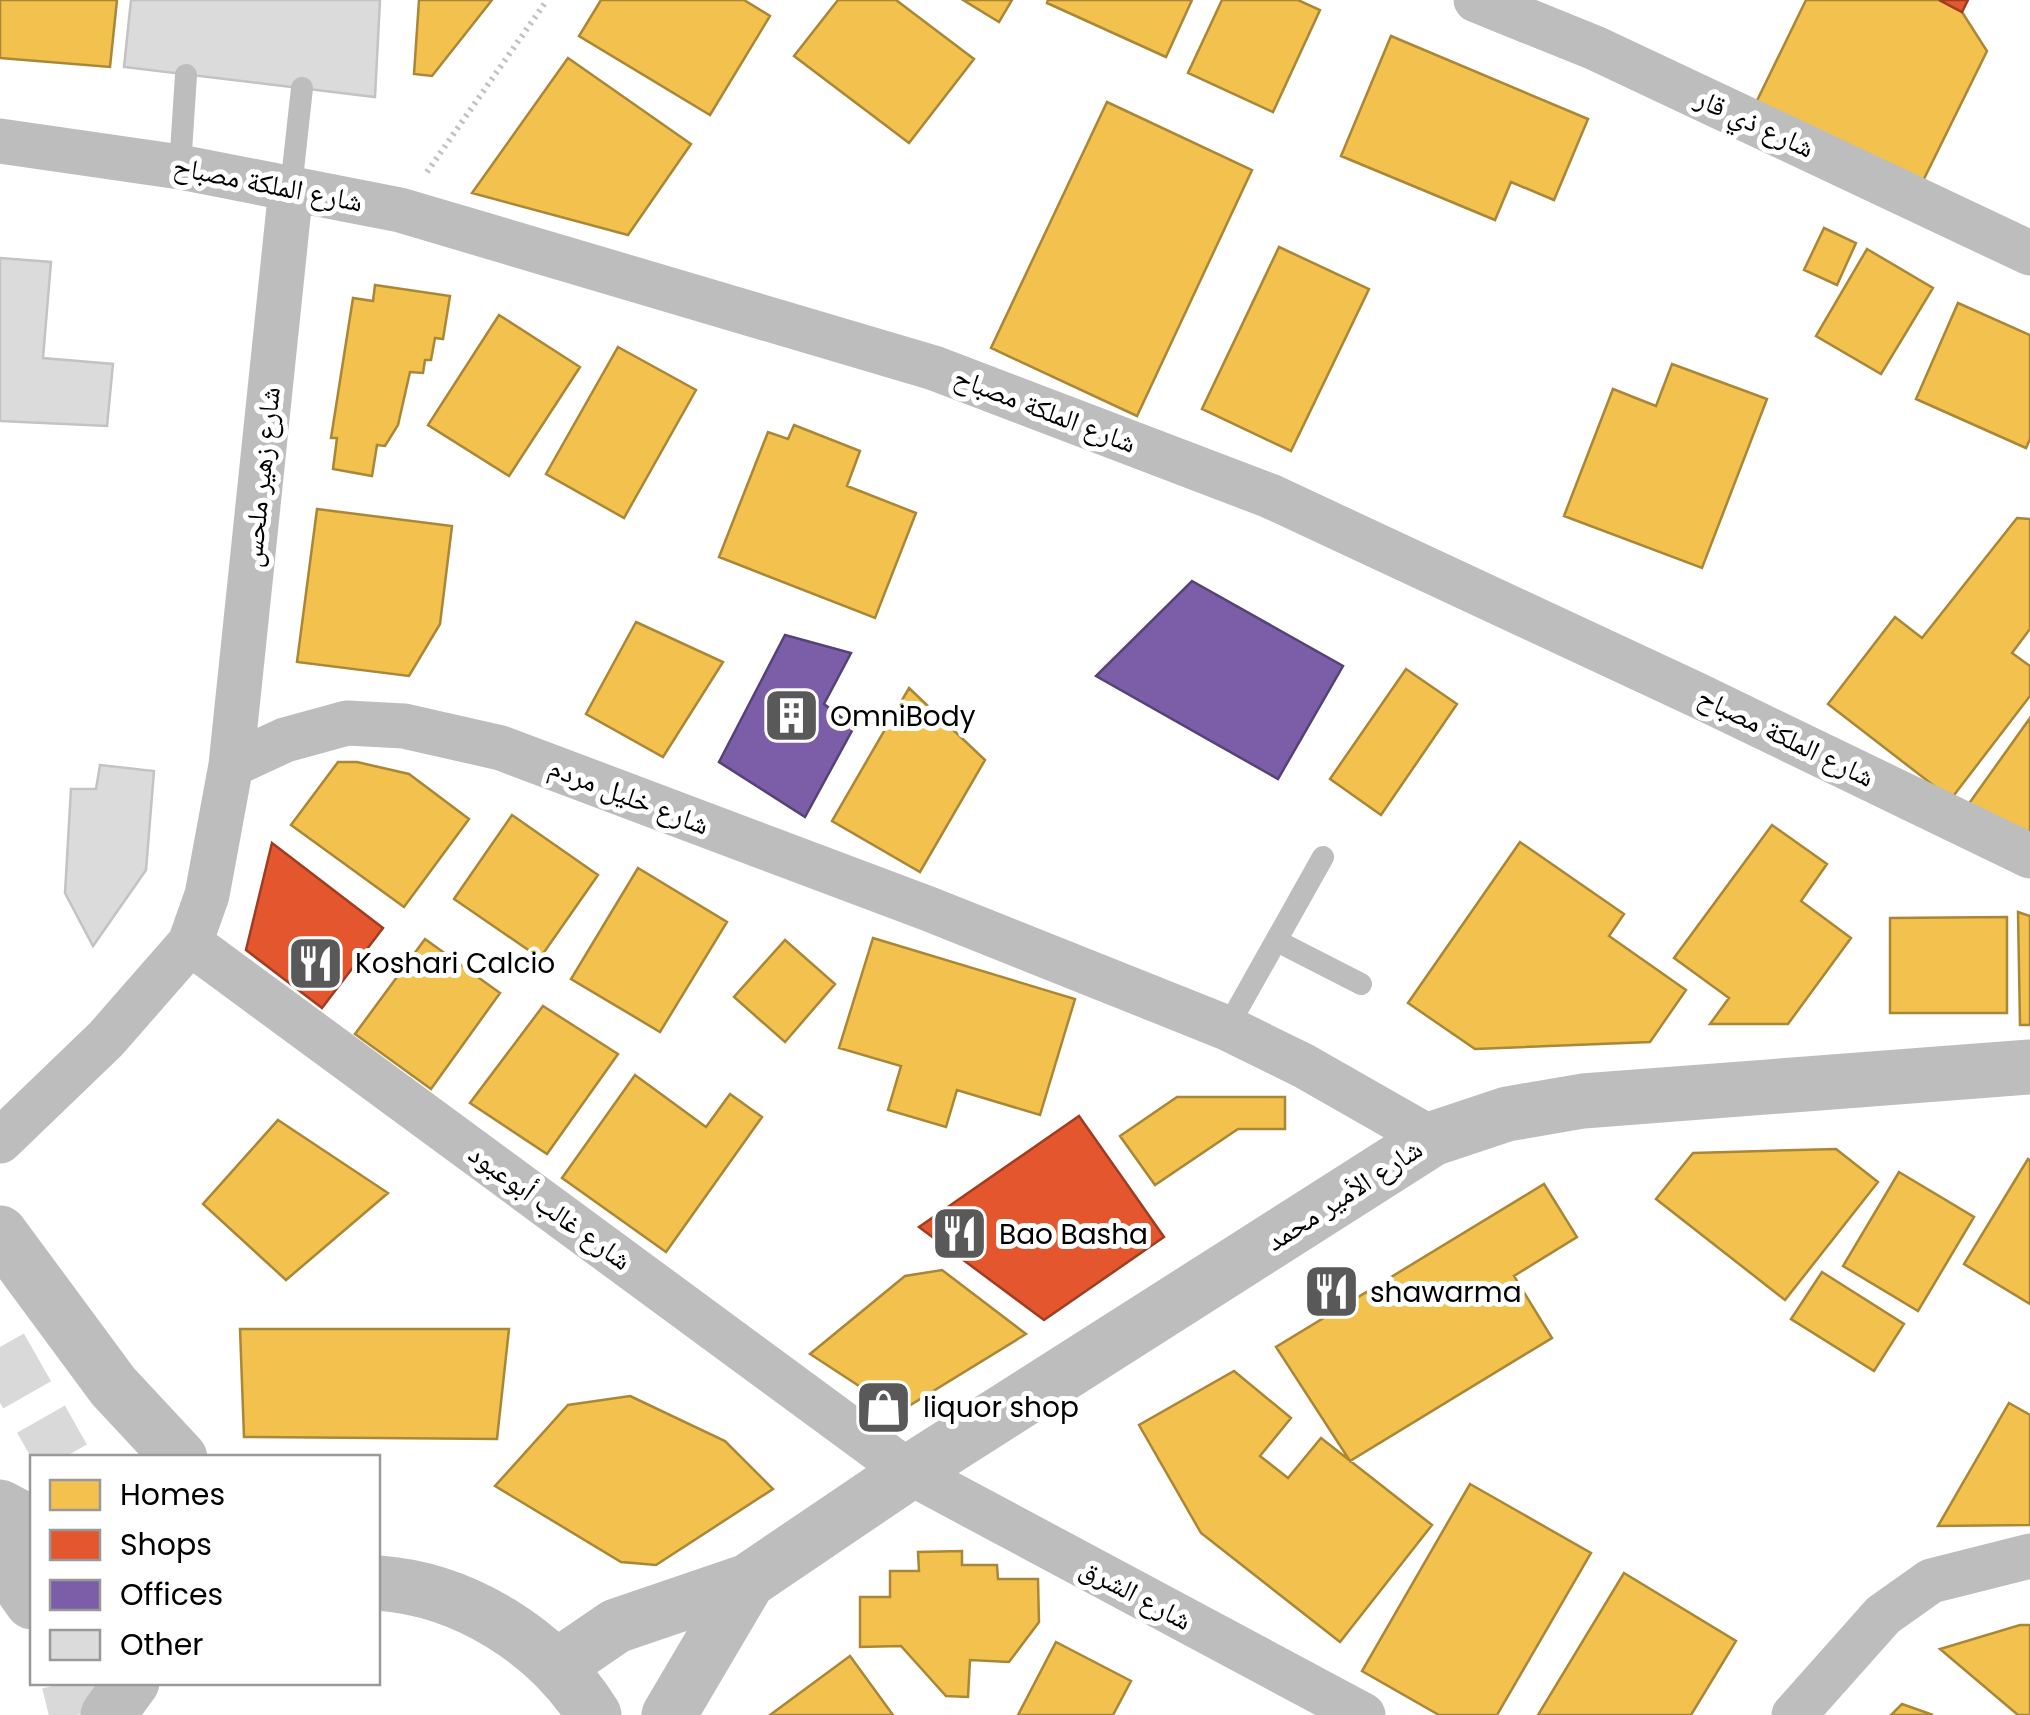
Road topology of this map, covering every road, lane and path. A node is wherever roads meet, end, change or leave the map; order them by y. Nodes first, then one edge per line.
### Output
1 (547, 0) edge
2 (1476, 0) edge
3 (186, 74) dead end
4 (302, 88) dead end
5 (0, 141) edge
6 (180, 167) junction
7 (291, 188) junction
8 (400, 210) junction
9 (2030, 253) edge
10 (231, 765) junction
11 (2030, 856) edge
12 (1323, 857) dead end
13 (1277, 941) junction
14 (190, 943) junction
15 (1362, 984) dead end
16 (1226, 1028) junction
17 (2030, 1067) edge
18 (1432, 1139) junction
19 (0, 1141) edge
20 (0, 1234) edge
21 (112, 1386) junction
22 (136, 1455) edge
23 (177, 1455) edge
24 (909, 1472) junction
25 (0, 1507) edge
26 (30, 1523) edge
27 (2030, 1556) edge
28 (0, 1557) edge
29 (748, 1581) junction
30 (380, 1583) edge
31 (30, 1599) edge
32 (556, 1667) junction
33 (594, 1715) edge
34 (669, 1715) edge
35 (1363, 1715) edge
36 (1794, 1715) edge

1 - 8 path
2 - 9 street, شارع ذي قار
3 - 6 lane
4 - 7 lane
5 - 6 street, شارع الملكة مصباح
6 - 7 street, شارع الملكة مصباح
7 - 8 street, شارع الملكة مصباح
7 - 10 street, شارع زهير ملحس
8 - 11 street, شارع الملكة مصباح
10 - 14 street
10 - 16 street, شارع خليل مردم
12 - 13 lane
13 - 15 lane
13 - 16 lane
14 - 19 street
14 - 24 street, شارع غالب أبوعبود
16 - 18 street, شارع خليل مردم
17 - 18 street, شارع الأمير محمد
18 - 24 street, شارع الأمير محمد
20 - 21 street
21 - 22 street
21 - 23 street
24 - 29 street, شارع الأمير محمد
24 - 35 street, شارع الشرق
25 - 26 street
27 - 36 street
28 - 31 street
29 - 32 street, شارع الأمير محمد
29 - 34 street, شارع الأمير محمد
30 - 32 street
32 - 33 street

